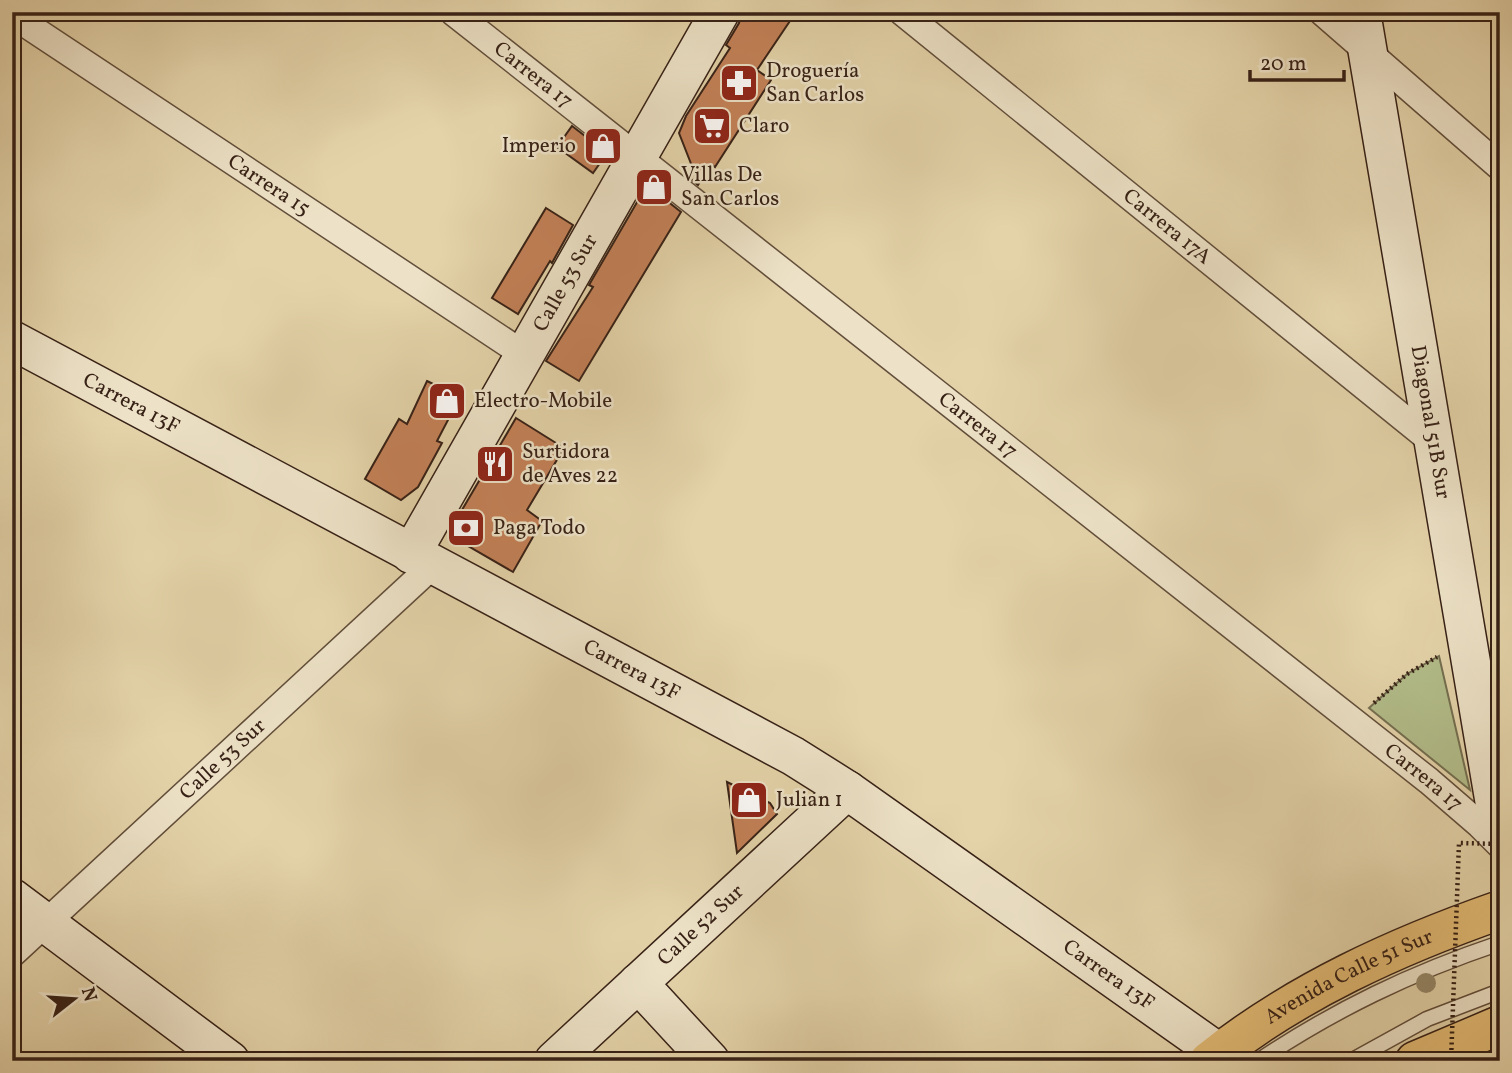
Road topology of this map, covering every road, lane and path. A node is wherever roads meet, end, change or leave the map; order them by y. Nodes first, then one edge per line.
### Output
1 (453, 12) edge
2 (720, 12) edge
3 (902, 12) edge
4 (1322, 12) edge
5 (1361, 12) edge
6 (12, 15) edge
7 (1368, 52) junction
8 (637, 157) junction
9 (1500, 167) edge
10 (12, 340) edge
11 (525, 355) junction
12 (1433, 442) junction
13 (422, 560) junction
14 (1469, 654) junction
15 (1350, 718) junction
16 (847, 790) junction
17 (1500, 834) edge
18 (1500, 845) edge
19 (12, 898) edge
20 (1500, 909) edge
21 (46, 923) junction
22 (1500, 943) edge
23 (12, 954) edge
24 (638, 983) junction
25 (1500, 991) edge
26 (1500, 1025) edge
27 (1214, 1057) edge
28 (230, 1061) edge
29 (554, 1061) edge
30 (710, 1061) edge
31 (1258, 1061) edge
32 (1351, 1061) edge
33 (1415, 1061) edge
34 (1451, 1061) edge

1 - 8 street, Carrera 17
2 - 8 street, Calle 53 Sur
3 - 12 street, Carrera 17A
4 - 7 street
5 - 7 street, Diagonal 51B Sur
6 - 11 street, Carrera 15
7 - 9 street
7 - 12 street, Diagonal 51B Sur
8 - 11 street, Calle 53 Sur
8 - 15 street, Carrera 17
10 - 13 street, Carrera 13F
11 - 13 street, Calle 53 Sur
12 - 14 street, Diagonal 51B Sur
13 - 16 street, Carrera 13F
13 - 21 street, Calle 53 Sur
14 - 15 path
14 - 17 street, Diagonal 51B Sur
15 - 18 street, Carrera 17
16 - 24 street, Calle 52 Sur
16 - 27 street, Carrera 13F
18 - 34 path, bridge
19 - 21 street
20 - 27 main road, Avenida Calle 51 Sur
21 - 23 street, Calle 53 Sur
21 - 28 street
22 - 31 lane
24 - 29 street, Calle 52 Sur
24 - 30 street
25 - 32 lane
26 - 33 main road

